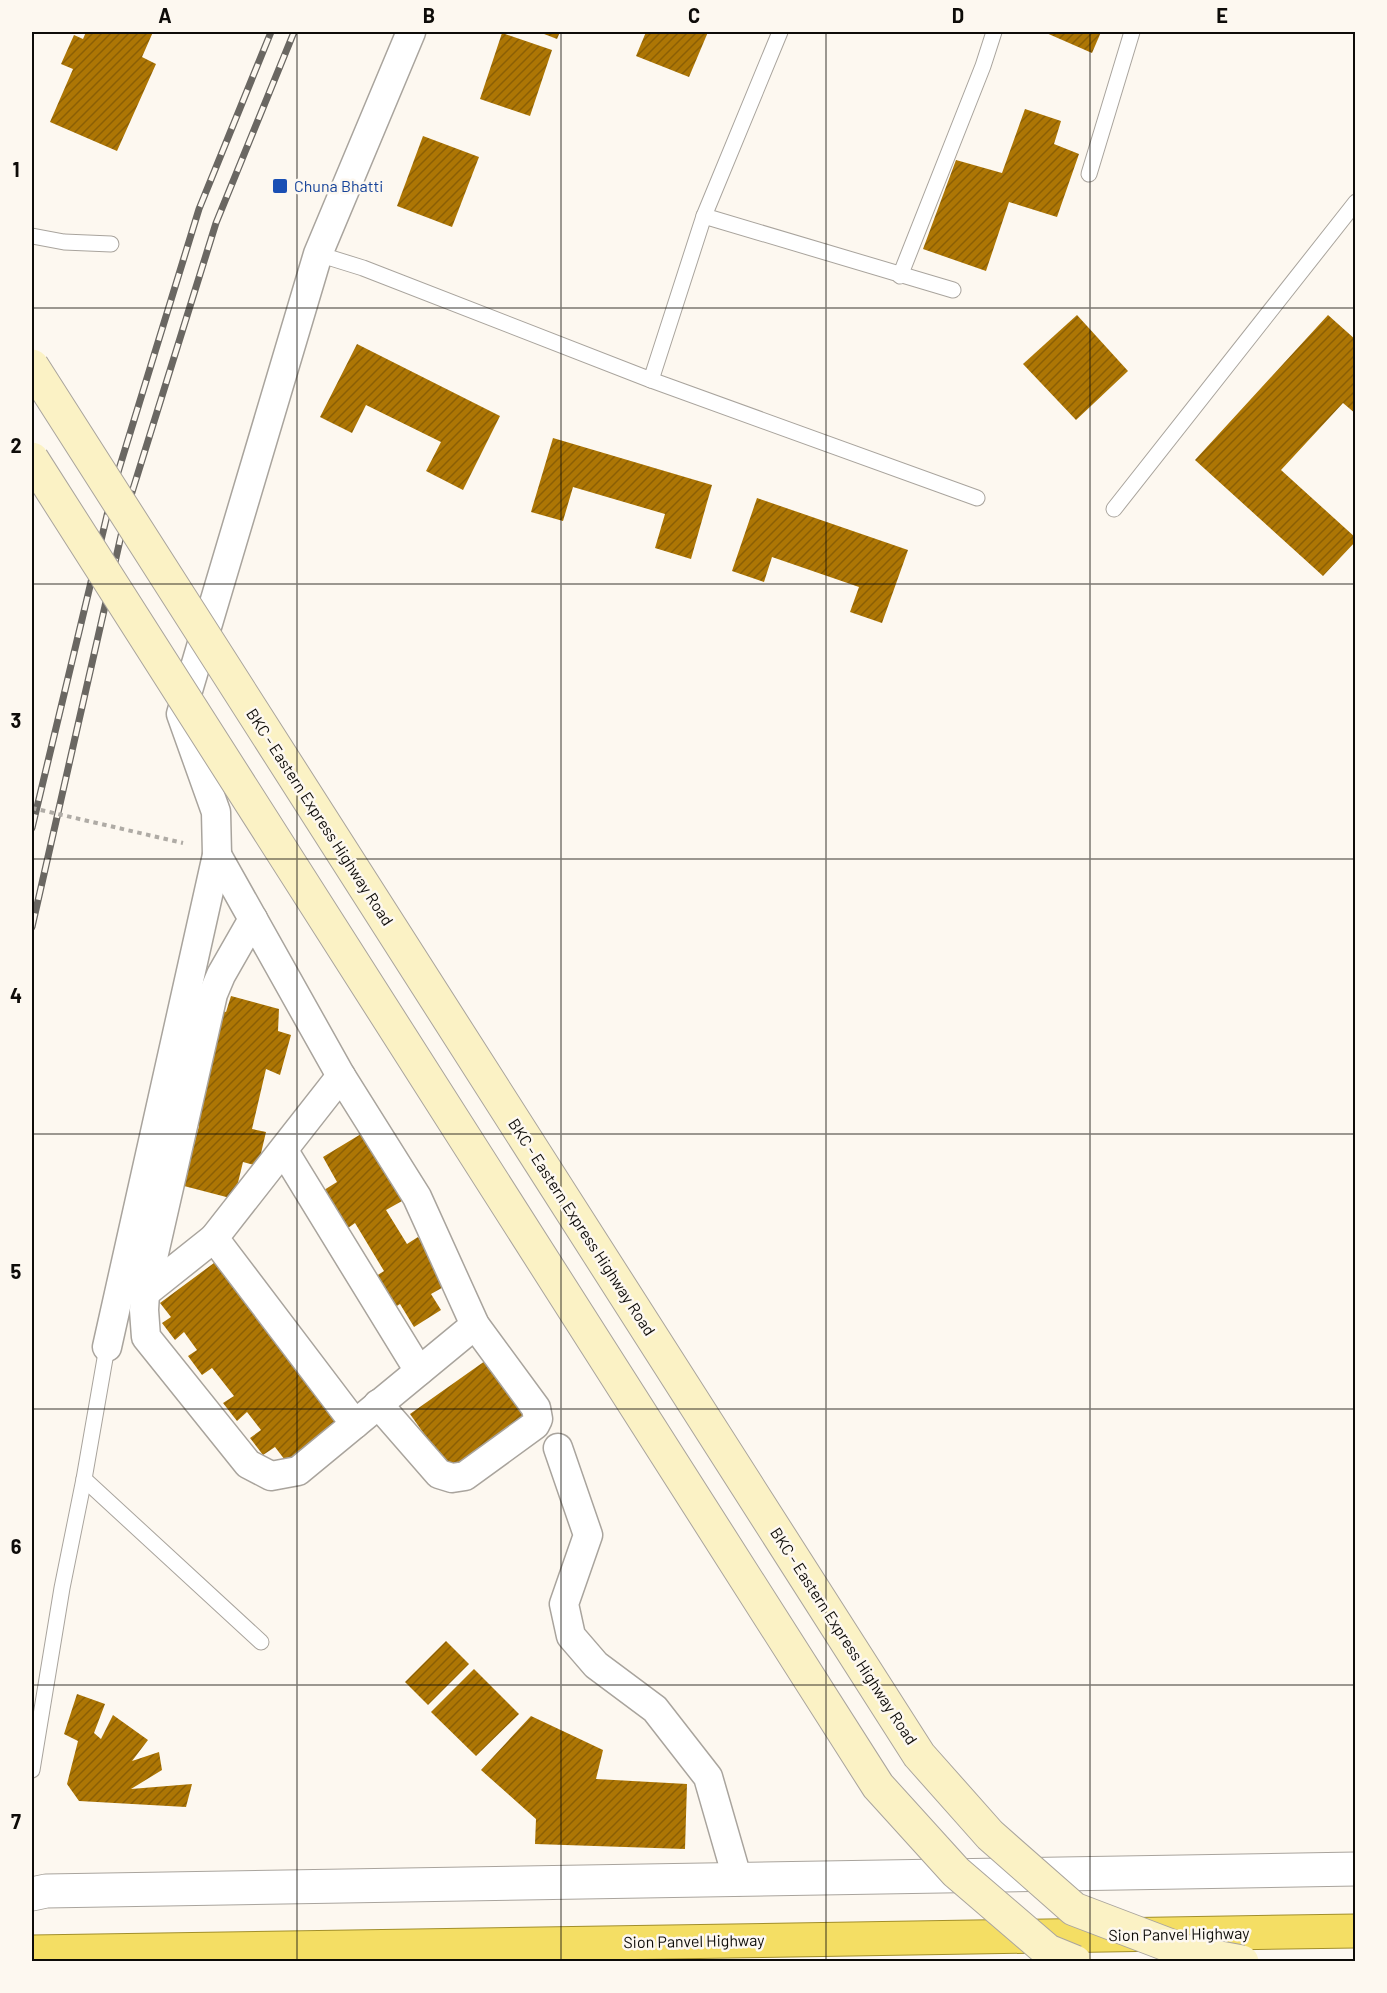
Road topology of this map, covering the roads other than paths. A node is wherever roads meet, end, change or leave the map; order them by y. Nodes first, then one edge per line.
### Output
1 (411, 32) edge
2 (780, 32) edge
3 (994, 32) edge
4 (1132, 32) edge
5 (1089, 174) dead end
6 (1356, 202) edge
7 (705, 216) junction
8 (32, 236) edge
9 (111, 244) dead end
10 (318, 254) junction
11 (900, 276) junction
12 (953, 290) dead end
13 (32, 366) edge
14 (651, 380) junction
15 (32, 459) edge
16 (977, 498) dead end
17 (1114, 509) dead end
18 (217, 855) junction
19 (253, 919) junction
20 (340, 1076) junction
21 (284, 1151) junction
22 (214, 1238) junction
23 (145, 1293) junction
24 (475, 1325) junction
25 (107, 1347) joint
26 (419, 1371) junction
27 (378, 1404) junction
28 (356, 1424) junction
29 (558, 1448) dead end
30 (84, 1479) junction
31 (261, 1642) dead end
32 (32, 1770) edge
33 (1356, 1869) edge
34 (738, 1881) junction
35 (32, 1894) edge
36 (1356, 1931) edge
37 (36, 1952) edge
38 (1075, 1962) edge
39 (1242, 1962) edge

1 - 10 street
2 - 7 lane
3 - 11 lane
4 - 5 lane
6 - 17 lane
7 - 11 lane
7 - 14 lane
8 - 9 lane
10 - 14 lane
10 - 18 street
11 - 12 lane
13 - 39 main road, BKC - Eastern Express Highway Road, bridge
14 - 16 lane
15 - 38 main road, bridge
18 - 19 street
18 - 25 street
19 - 20 street
19 - 23 street
20 - 21 street
20 - 24 street
21 - 22 street
21 - 26 street
22 - 23 street
22 - 28 street
23 - 28 street
24 - 26 street
24 - 27 street
25 - 30 lane
26 - 27 street
27 - 28 street
29 - 34 street
30 - 31 lane
30 - 32 lane
33 - 34 street
34 - 35 street
36 - 37 highway, Sion Panvel Highway

